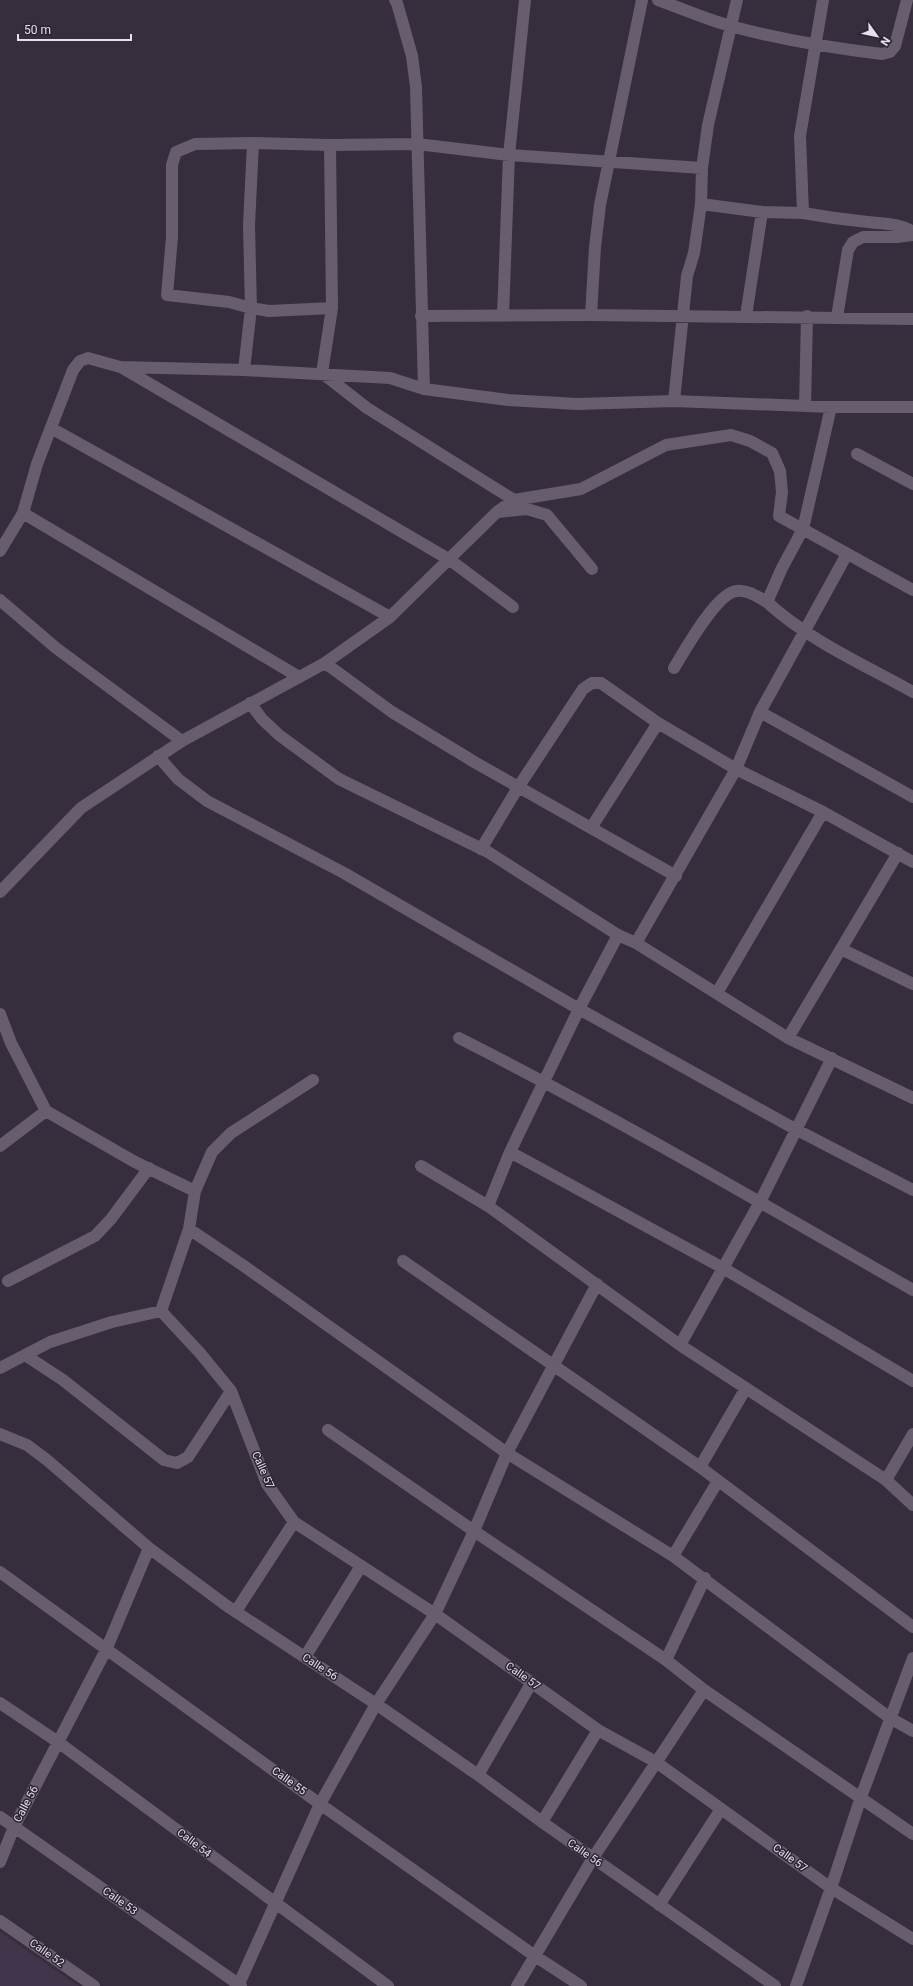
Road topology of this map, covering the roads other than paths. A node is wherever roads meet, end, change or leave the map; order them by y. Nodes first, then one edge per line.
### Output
1 (394, 0) edge
2 (525, 0) edge
3 (642, 0) edge
4 (658, 0) edge
5 (737, 0) edge
6 (823, 0) edge
7 (906, 0) edge
8 (732, 26) junction
9 (815, 45) junction
10 (253, 143) junction
11 (417, 144) junction
12 (330, 145) junction
13 (509, 154) junction
14 (608, 160) junction
15 (702, 168) junction
16 (701, 204) junction
17 (762, 212) junction
18 (804, 213) junction
19 (913, 233) edge
20 (251, 308) junction
21 (332, 308) junction
22 (591, 315) junction
23 (421, 316) junction
24 (503, 316) junction
25 (683, 316) junction
26 (746, 316) junction
27 (807, 316) junction
28 (838, 317) junction
29 (913, 318) edge
30 (120, 367) junction
31 (244, 370) junction
32 (322, 373) junction
33 (424, 389) junction
34 (674, 401) junction
35 (805, 406) junction
36 (831, 407) junction
37 (913, 407) edge
38 (51, 428) junction
39 (857, 454) dead end
40 (913, 484) edge
41 (514, 500) junction
42 (497, 512) junction
43 (23, 513) junction
44 (803, 529) junction
45 (0, 551) edge
46 (847, 554) junction
47 (450, 560) junction
48 (592, 568) dead end
49 (913, 590) edge
50 (0, 600) edge
51 (768, 602) junction
52 (513, 607) dead end
53 (390, 617) junction
54 (804, 631) junction
55 (325, 662) junction
56 (674, 668) dead end
57 (299, 677) junction
58 (913, 692) edge
59 (250, 703) junction
60 (760, 712) junction
61 (658, 723) junction
62 (182, 741) junction
63 (158, 756) junction
64 (736, 769) junction
65 (519, 786) junction
66 (913, 797) edge
67 (823, 812) junction
68 (591, 828) junction
69 (481, 848) junction
70 (898, 853) junction
71 (913, 862) edge
72 (676, 876) junction
73 (0, 892) edge
74 (618, 935) junction
75 (636, 943) junction
76 (841, 949) junction
77 (913, 984) edge
78 (717, 994) junction
79 (579, 1009) junction
80 (0, 1014) edge
81 (459, 1038) dead end
82 (788, 1038) junction
83 (5, 1045) edge
84 (832, 1058) junction
85 (313, 1080) dead end
86 (545, 1082) junction
87 (913, 1098) edge
88 (46, 1111) junction
89 (795, 1129) junction
90 (0, 1146) edge
91 (510, 1152) junction
92 (421, 1166) dead end
93 (149, 1168) junction
94 (913, 1190) edge
95 (195, 1191) junction
96 (760, 1202) junction
97 (488, 1206) junction
98 (189, 1229) junction
99 (403, 1261) dead end
100 (723, 1268) junction
101 (8, 1281) dead end
102 (597, 1284) junction
103 (913, 1290) edge
104 (161, 1311) junction
105 (680, 1344) junction
106 (25, 1356) junction
107 (552, 1366) junction
108 (0, 1368) edge
109 (913, 1381) edge
110 (746, 1388) junction
111 (231, 1391) junction
112 (328, 1430) dead end
113 (0, 1434) edge
114 (913, 1436) edge
115 (507, 1453) junction
116 (700, 1467) junction
117 (886, 1480) junction
118 (718, 1481) junction
119 (913, 1506) edge
120 (294, 1522) junction
121 (474, 1531) junction
122 (149, 1548) junction
123 (673, 1556) junction
124 (361, 1566) junction
125 (0, 1572) edge
126 (705, 1578) junction
127 (236, 1612) junction
128 (435, 1614) junction
129 (913, 1627) edge
130 (106, 1650) junction
131 (305, 1657) junction
132 (913, 1658) edge
133 (666, 1660) junction
134 (532, 1682) junction
135 (704, 1690) junction
136 (0, 1703) edge
137 (376, 1704) junction
138 (890, 1718) junction
139 (598, 1730) junction
140 (913, 1731) edge
141 (58, 1742) junction
142 (656, 1762) junction
143 (478, 1775) junction
144 (860, 1797) junction
145 (320, 1804) junction
146 (721, 1809) junction
147 (0, 1817) edge
148 (542, 1822) junction
149 (14, 1827) junction
150 (913, 1834) edge
151 (592, 1858) junction
152 (0, 1862) edge
153 (831, 1888) junction
154 (275, 1904) junction
155 (659, 1905) junction
156 (0, 1921) edge
157 (913, 1939) edge
158 (535, 1956) junction
159 (94, 1986) edge
160 (239, 1986) edge
161 (388, 1986) edge
162 (517, 1986) edge
163 (581, 1986) edge
164 (775, 1986) edge
165 (796, 1986) edge

1 - 11 street
2 - 13 street
3 - 14 street
4 - 8 street
5 - 8 street
6 - 9 street
7 - 9 street
8 - 9 street
8 - 15 street
9 - 18 street
10 - 12 street
10 - 20 street
10 - 20 street
11 - 12 street
11 - 13 street
11 - 23 street
12 - 21 street
13 - 14 street
13 - 24 street
14 - 15 street
14 - 22 street
15 - 16 street
16 - 17 street
16 - 25 street
17 - 18 street
17 - 26 street
18 - 19 street
19 - 28 street
20 - 21 street
20 - 31 street
21 - 32 street
22 - 24 street
22 - 25 street
23 - 24 street
23 - 33 street
25 - 26 street
25 - 34 street
26 - 27 street
27 - 28 street
27 - 35 street
28 - 29 street
30 - 31 street
30 - 38 street
30 - 47 street
31 - 32 street
32 - 33 street
32 - 41 street
33 - 34 street
34 - 35 street
35 - 36 street
36 - 37 street
36 - 44 street
38 - 43 street
38 - 53 street
39 - 40 street
41 - 42 street
41 - 44 street
42 - 47 street
42 - 48 street
43 - 45 street
43 - 57 street
44 - 46 street
44 - 51 street
46 - 49 street
46 - 54 street
47 - 52 street
47 - 53 street
50 - 62 street
51 - 54 street
51 - 56 street
53 - 55 street
54 - 58 street
54 - 60 street
55 - 57 street
55 - 65 street
57 - 59 street
59 - 62 street
59 - 69 street
60 - 64 street
60 - 66 street
61 - 64 street
61 - 65 street
61 - 68 street
62 - 63 street
63 - 73 street
63 - 79 street
64 - 67 street
64 - 72 street
65 - 68 street
65 - 69 street
67 - 70 street
67 - 78 street
68 - 72 street
69 - 74 street
70 - 71 street
70 - 76 street
72 - 75 street
74 - 75 street
74 - 79 street
75 - 78 street
76 - 77 street
76 - 82 street
78 - 82 street
79 - 86 street
79 - 89 street
80 - 83 street
81 - 86 street
82 - 84 street
83 - 88 street
84 - 87 street
84 - 89 street
85 - 95 street
86 - 91 street
86 - 96 street
88 - 90 street
88 - 93 street
89 - 94 street
89 - 96 street
91 - 97 street
91 - 100 street
92 - 97 street
93 - 95 street
93 - 101 street
95 - 98 street
96 - 100 street
96 - 103 street
97 - 102 street
98 - 104 street
98 - 115 street
99 - 107 street
100 - 105 street
100 - 109 street
102 - 105 street
102 - 107 street
104 - 106 street
104 - 111 street, Calle 57
105 - 110 street
106 - 108 street
106 - 111 street
107 - 115 street
107 - 116 street
110 - 116 street
110 - 117 street
111 - 120 street, Calle 57
112 - 121 street
113 - 122 street
114 - 117 street
115 - 121 street
115 - 123 street
116 - 118 street
117 - 119 street
118 - 123 street
118 - 129 street
120 - 124 street, Calle 57
120 - 127 street
121 - 128 street
121 - 133 street
122 - 127 street, Calle 56
122 - 130 street, Calle 56
123 - 126 street
124 - 128 street, Calle 57
124 - 131 street
125 - 130 street, Calle 55
126 - 133 street
126 - 138 street
127 - 131 street, Calle 56
128 - 134 street, Calle 57
128 - 137 street
130 - 141 street, Calle 56
130 - 145 street, Calle 55
131 - 137 street, Calle 56
132 - 138 street
133 - 135 street
134 - 139 street, Calle 57
134 - 143 street
135 - 142 street
135 - 144 street
136 - 141 street, Calle 54
137 - 143 street, Calle 56
137 - 145 street
138 - 140 street
138 - 144 street
139 - 142 street, Calle 57
139 - 148 street
141 - 149 street, Calle 56
141 - 154 street, Calle 54
142 - 146 street, Calle 57
142 - 151 street
143 - 148 street, Calle 56
144 - 150 street
144 - 153 street
145 - 154 street
145 - 158 street, Calle 55
146 - 153 street, Calle 57
146 - 155 street
147 - 149 street, Calle 53
148 - 151 street, Calle 56
149 - 152 street, Calle 56
149 - 160 street, Calle 53
151 - 155 street, Calle 56
151 - 158 street
153 - 157 street, Calle 57
153 - 165 street
154 - 160 street
154 - 161 street, Calle 54
155 - 164 street, Calle 56
156 - 159 street, Calle 52
158 - 162 street
158 - 163 street, Calle 55

